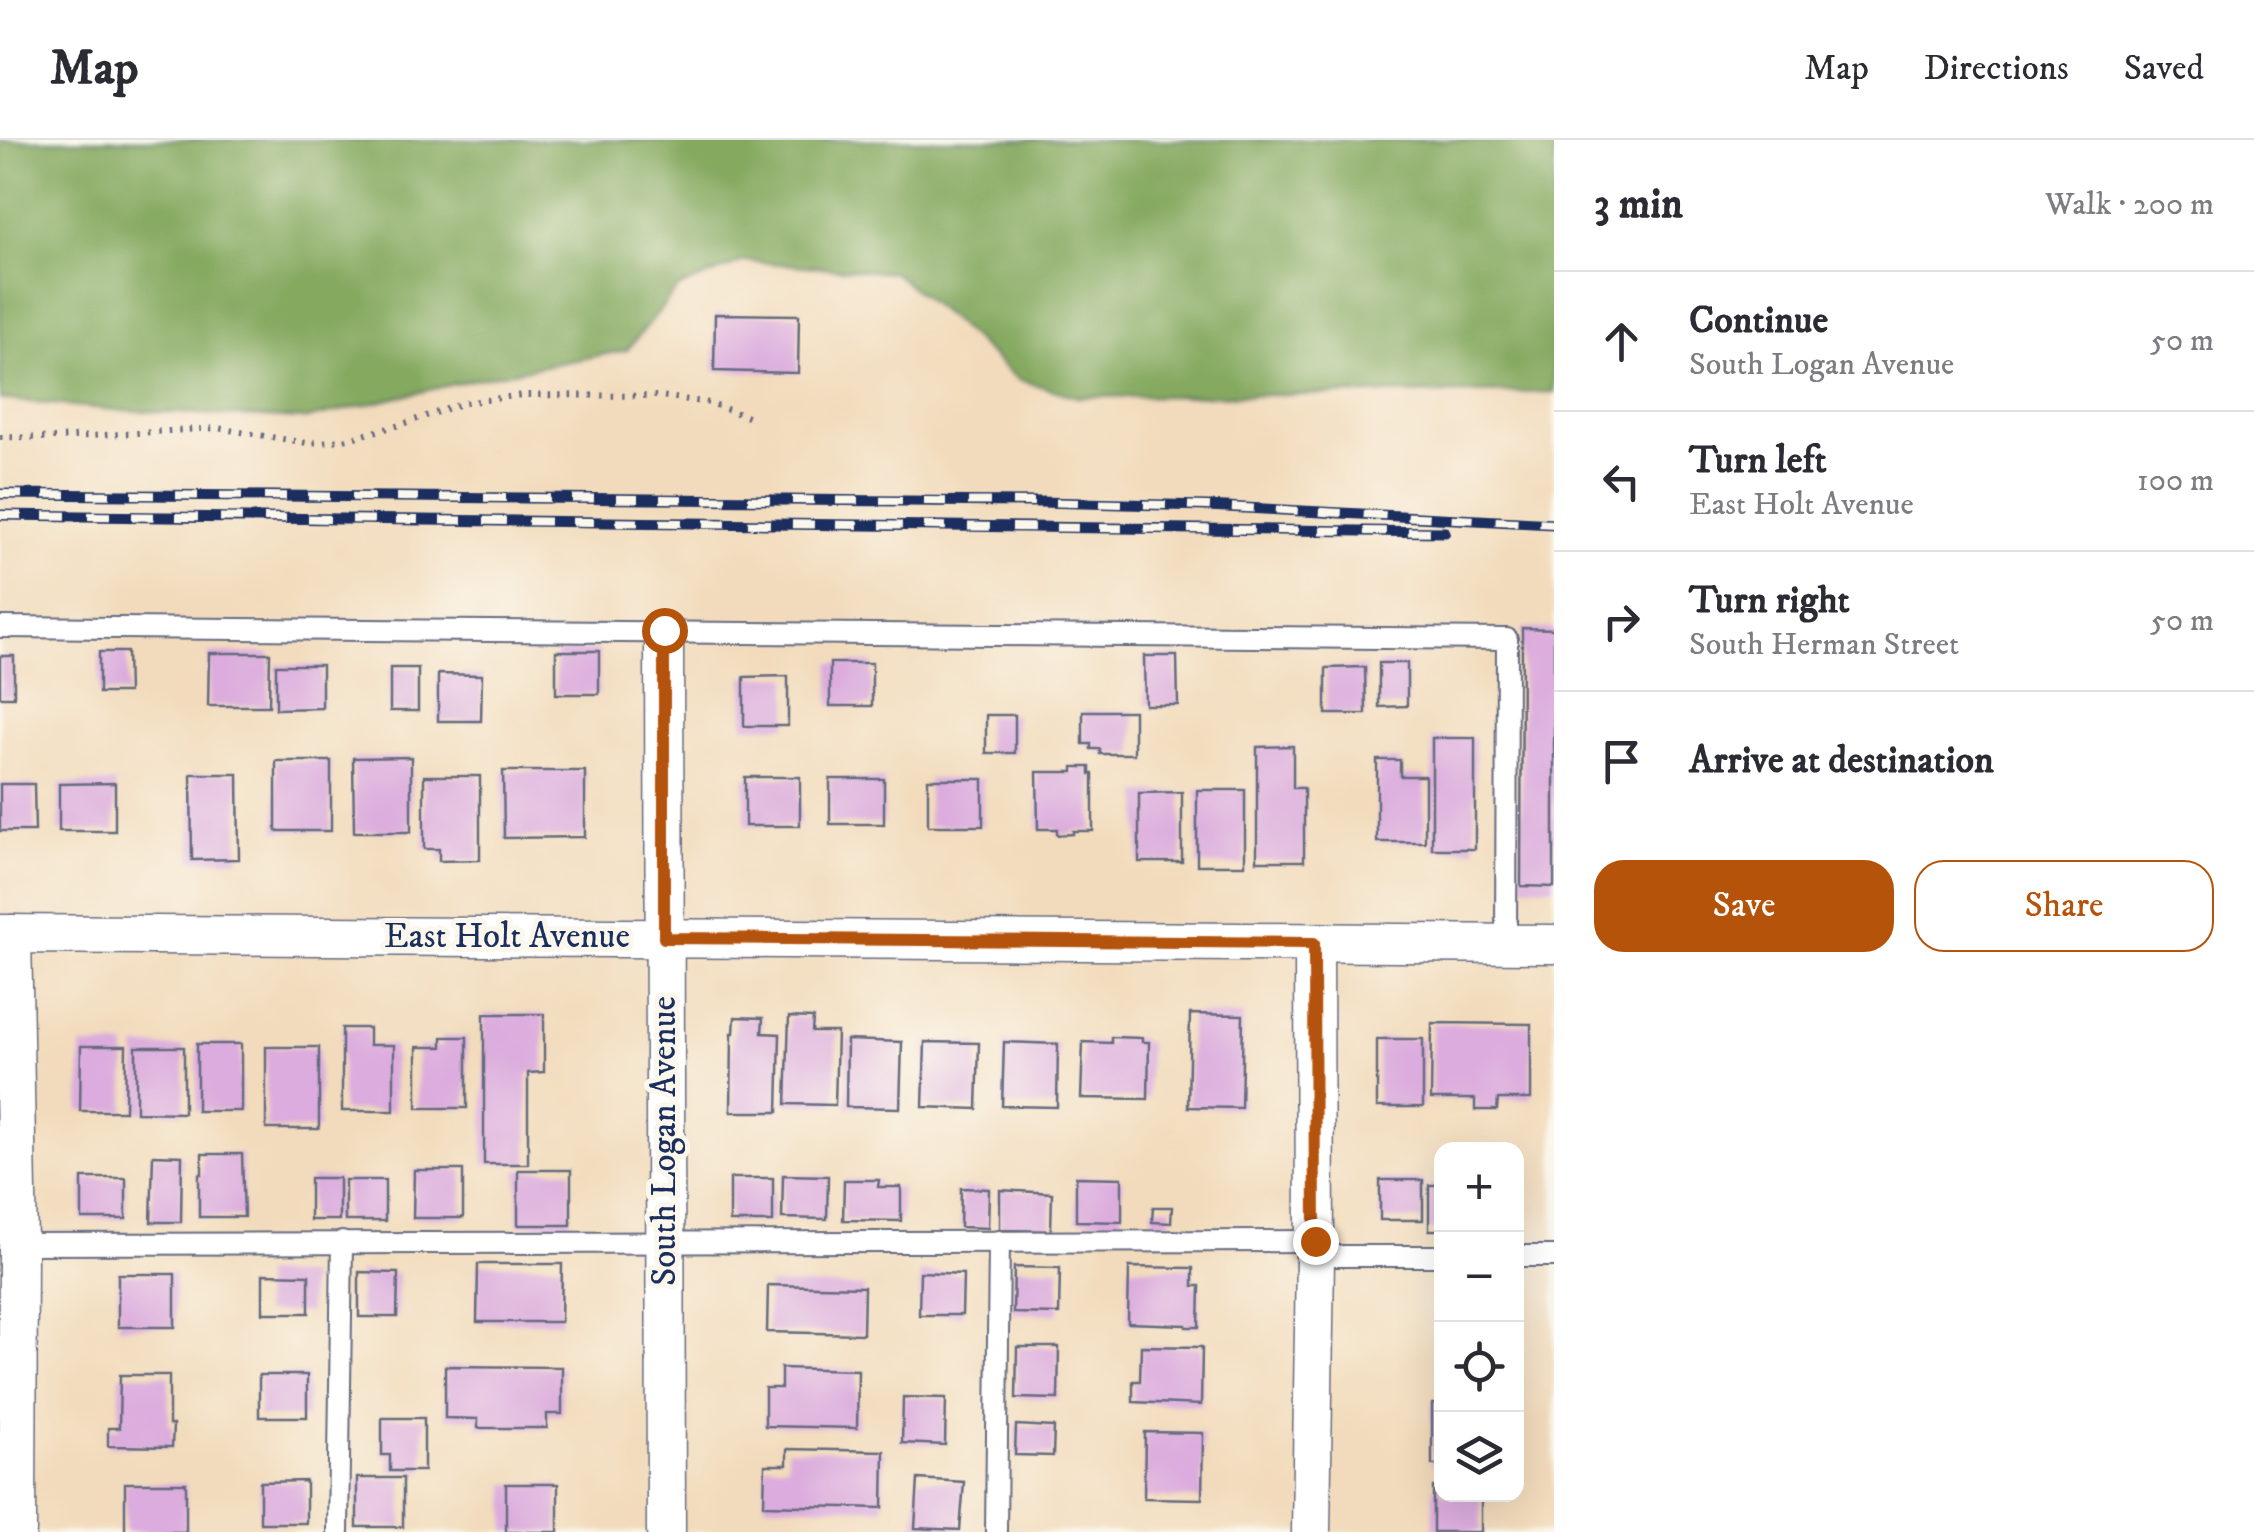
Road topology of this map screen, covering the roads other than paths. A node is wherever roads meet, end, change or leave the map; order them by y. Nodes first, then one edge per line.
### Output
1 (0, 627) edge
2 (664, 630) junction
3 (6, 934) edge
4 (664, 938) junction
5 (1314, 943) junction
6 (1506, 943) junction
7 (1554, 944) edge
8 (666, 1241) junction
9 (999, 1241) junction
10 (342, 1242) junction
11 (9, 1244) edge
12 (1315, 1248) junction
13 (1434, 1255) edge
14 (1524, 1256) edge
15 (1554, 1256) edge
16 (17, 1532) edge
17 (338, 1532) edge
18 (666, 1532) edge
19 (996, 1532) edge
20 (1311, 1532) edge

1 - 2 lane
2 - 4 street, South Logan Avenue
2 - 6 lane
3 - 4 street, East Holt Avenue
3 - 11 street
4 - 5 street, East Holt Avenue
4 - 8 street, South Logan Avenue
5 - 6 street, East Holt Avenue
5 - 12 street
6 - 7 street, East Holt Avenue
8 - 9 lane
8 - 10 lane
8 - 18 street, South Logan Avenue
9 - 12 lane
9 - 19 lane
10 - 11 lane
10 - 17 lane
11 - 16 street
12 - 13 lane
12 - 20 street
14 - 15 lane

